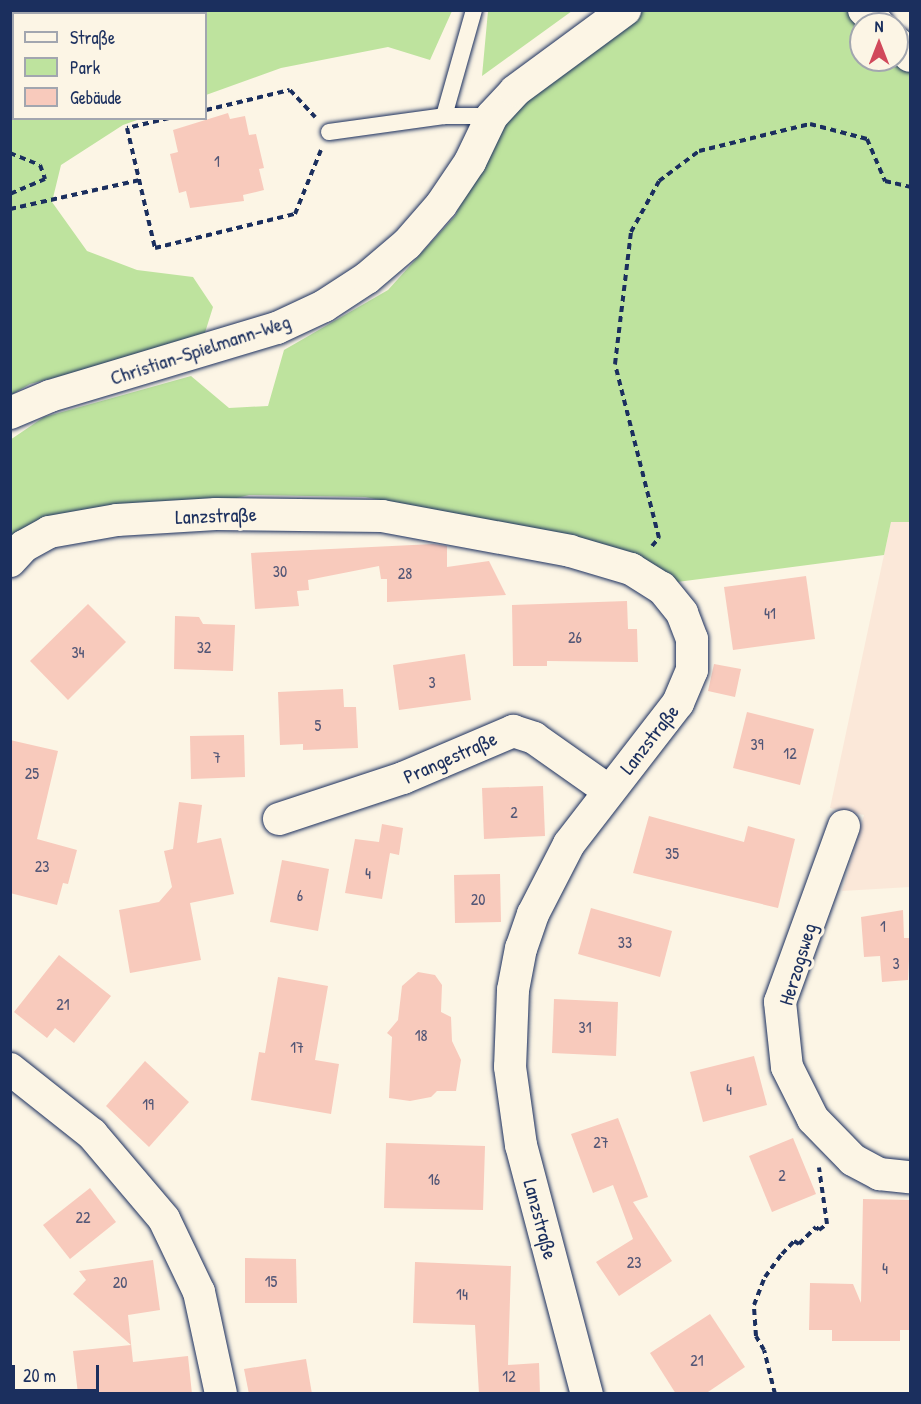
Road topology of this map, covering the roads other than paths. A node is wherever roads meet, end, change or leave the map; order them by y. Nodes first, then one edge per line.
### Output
1 (474, 10) edge
2 (625, 10) edge
3 (444, 116) junction
4 (492, 116) junction
5 (329, 132) road end
6 (10, 413) edge
7 (10, 561) edge
8 (609, 791) junction
9 (279, 819) dead end
10 (844, 826) dead end
11 (10, 1069) edge
12 (910, 1177) edge
13 (221, 1394) edge
14 (586, 1394) edge

1 - 3 lane
2 - 4 street, Christian-Spielmann-Weg
3 - 4 lane
3 - 5 lane
4 - 6 street, Christian-Spielmann-Weg
7 - 8 street, Lanzstraße
8 - 9 street, Prangestraße
8 - 14 street, Lanzstraße
10 - 12 street, Herzogsweg
11 - 13 street

